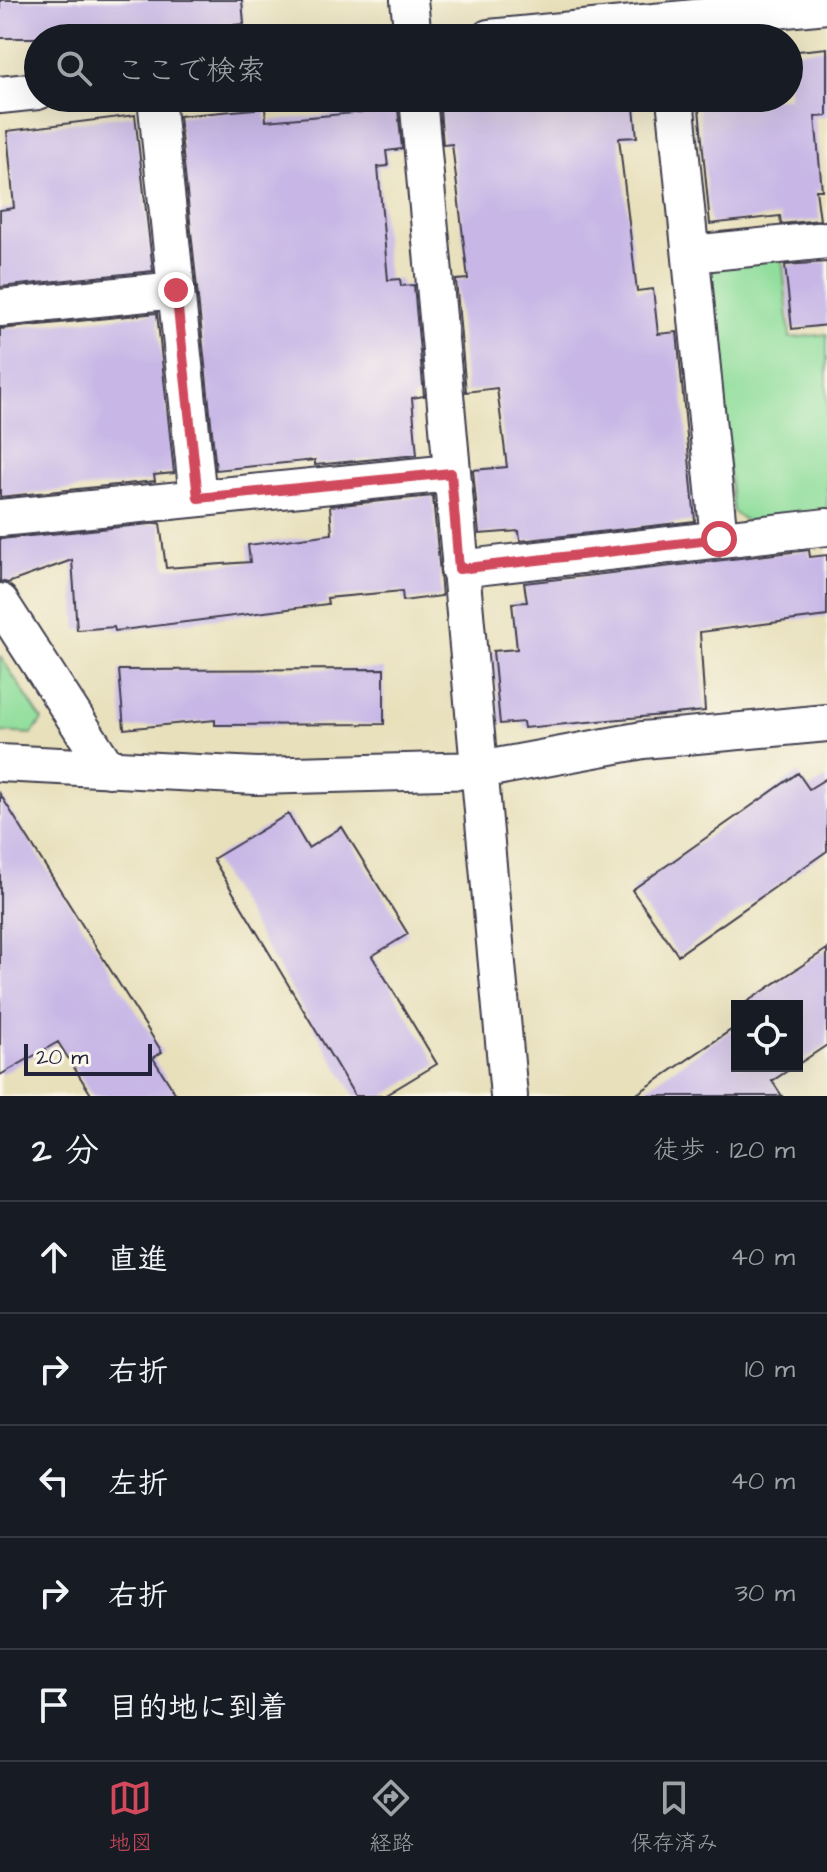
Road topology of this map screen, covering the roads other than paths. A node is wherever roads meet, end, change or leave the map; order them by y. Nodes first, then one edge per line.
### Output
1 (409, 0) edge
2 (827, 5) edge
3 (621, 12) edge
4 (412, 24) edge
5 (560, 24) edge
6 (652, 24) edge
7 (706, 24) edge
8 (24, 92) edge
9 (0, 95) edge
10 (157, 112) edge
11 (419, 112) edge
12 (677, 112) edge
13 (827, 240) edge
14 (692, 254) junction
15 (176, 290) junction
16 (0, 308) edge
17 (451, 473) junction
18 (198, 498) junction
19 (0, 518) edge
20 (827, 527) edge
21 (719, 539) junction
22 (459, 569) junction
23 (0, 602) edge
24 (827, 723) edge
25 (0, 763) edge
26 (108, 769) junction
27 (480, 770) junction
28 (509, 1096) edge

1 - 4 street
2 - 7 street
3 - 5 street
3 - 6 street
8 - 9 street
10 - 15 street
11 - 17 street
12 - 14 street
13 - 14 street
14 - 21 street
15 - 16 street
15 - 18 street
17 - 18 street
17 - 22 street
18 - 19 street
20 - 21 street
21 - 22 street
22 - 27 street
23 - 26 street
24 - 27 street
25 - 26 street
26 - 27 street
27 - 28 street

